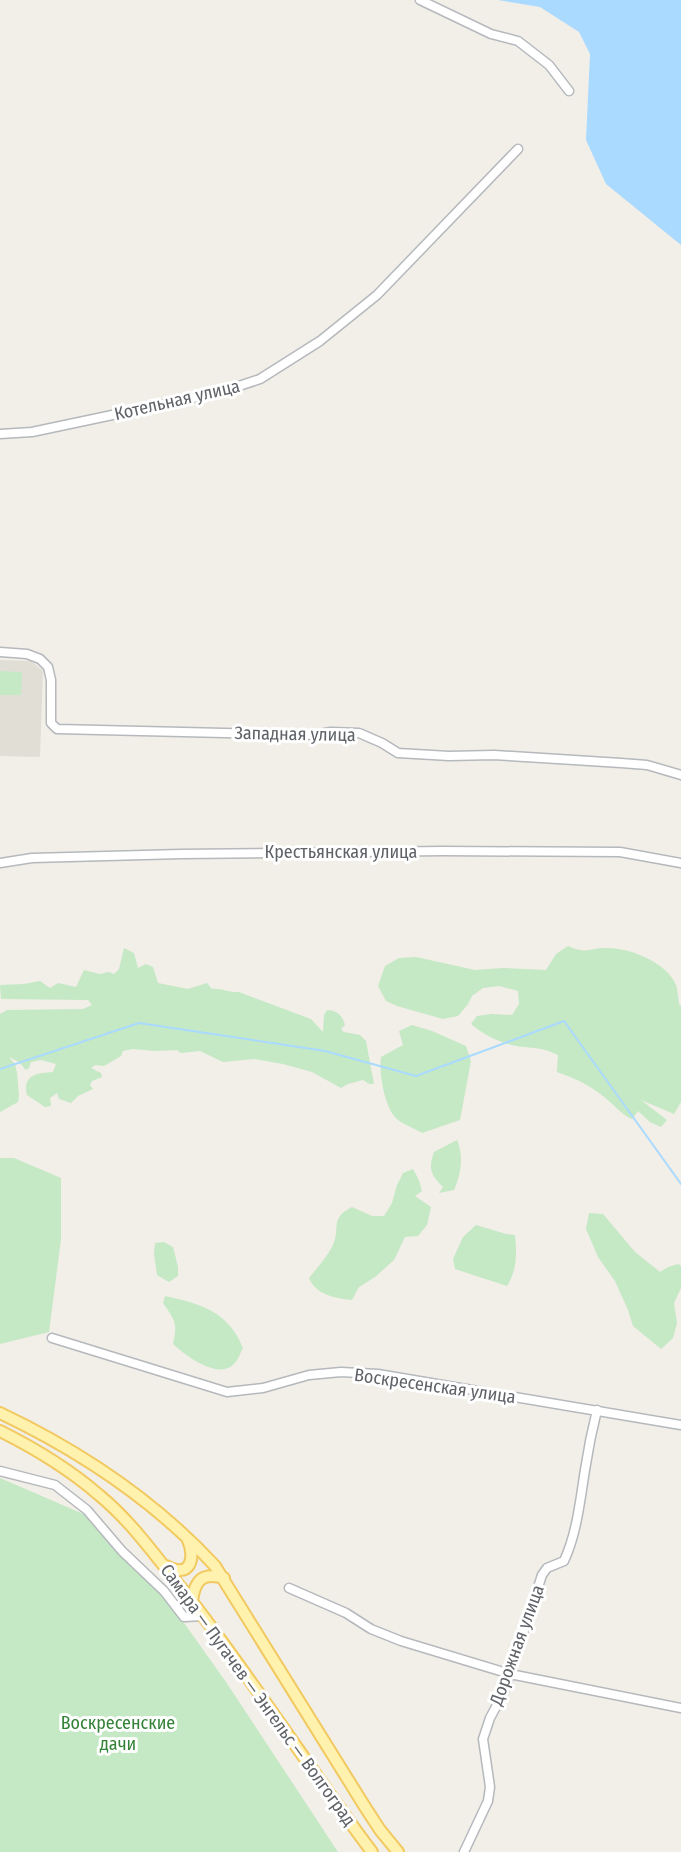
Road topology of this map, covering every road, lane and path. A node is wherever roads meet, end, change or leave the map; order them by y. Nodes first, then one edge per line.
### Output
1 (420, 0) edge
2 (569, 91) dead end
3 (518, 149) dead end
4 (0, 434) edge
5 (0, 652) edge
6 (681, 774) edge
7 (0, 863) edge
8 (681, 863) edge
9 (52, 1338) dead end
10 (597, 1410) junction
11 (0, 1413) edge
12 (681, 1425) edge
13 (0, 1431) edge
14 (0, 1471) edge
15 (187, 1538) junction
16 (163, 1565) junction
17 (224, 1578) junction
18 (289, 1588) dead end
19 (192, 1601) junction
20 (203, 1616) junction
21 (510, 1674) junction
22 (681, 1708) edge
23 (372, 1852) edge
24 (398, 1852) edge
25 (464, 1852) edge

1 - 2 street
3 - 4 street, Котельная улица
5 - 6 street, Западная улица
7 - 8 street, Крестьянская улица
9 - 10 street, Воскресенская улица
10 - 12 street, Воскресенская улица
10 - 21 street, Дорожная улица
11 - 15 main road, Самара — Пугачев — Энгельс — Волгоград
13 - 16 main road, Самара — Пугачев — Энгельс — Волгоград
14 - 20 street
15 - 16 main road
15 - 17 main road, Самара — Пугачев — Энгельс — Волгоград
16 - 19 main road, Самара — Пугачев — Энгельс — Волгоград
17 - 19 main road
17 - 24 main road, Самара — Пугачев — Энгельс — Волгоград
18 - 21 street
19 - 20 main road, Самара — Пугачев — Энгельс — Волгоград
20 - 23 main road, Самара — Пугачев — Энгельс — Волгоград
21 - 22 street
21 - 25 street, Дорожная улица

